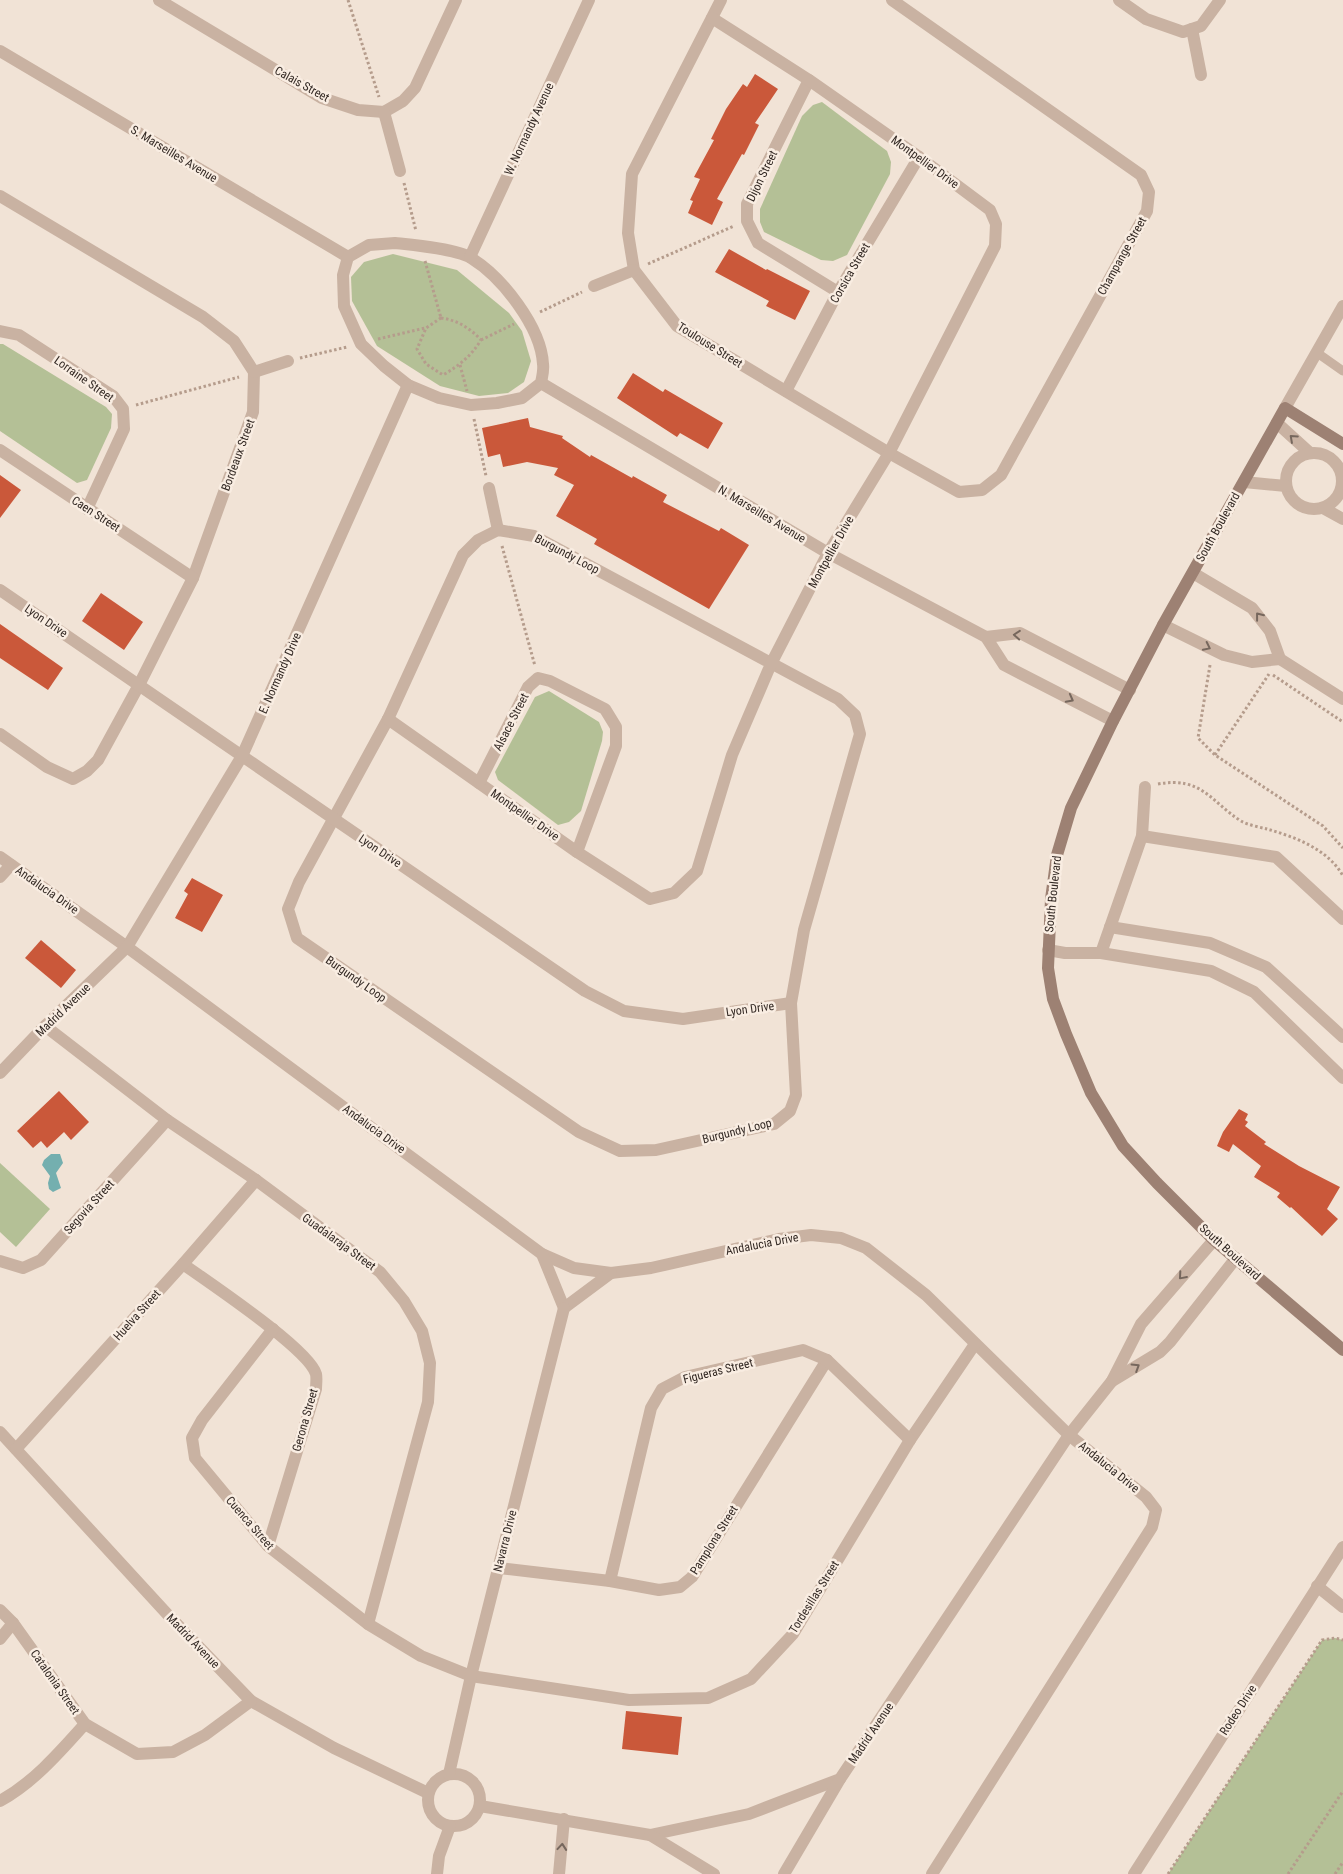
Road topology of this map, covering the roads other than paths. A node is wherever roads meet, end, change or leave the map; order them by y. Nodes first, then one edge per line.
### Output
1 (159, 0) edge
2 (456, 0) edge
3 (589, 0) edge
4 (721, 0) edge
5 (892, 0) edge
6 (1119, 0) edge
7 (1220, 0) edge
8 (712, 18) junction
9 (1192, 29) junction
10 (0, 51) edge
11 (1201, 75) dead end
12 (809, 80) junction
13 (384, 112) junction
14 (919, 157) junction
15 (400, 171) dead end
16 (0, 196) edge
17 (348, 257) junction
18 (470, 257) junction
19 (634, 270) junction
20 (594, 286) dead end
21 (838, 292) junction
22 (1342, 309) edge
23 (0, 331) edge
24 (1316, 352) junction
25 (288, 361) dead end
26 (1343, 371) edge
27 (254, 372) junction
28 (541, 383) junction
29 (408, 385) junction
30 (786, 391) junction
31 (1285, 408) junction
32 (1277, 423) junction
33 (1343, 444) edge
34 (0, 450) edge
35 (889, 453) junction
36 (1310, 453) junction
37 (1244, 482) junction
38 (1286, 486) junction
39 (489, 488) road end
40 (982, 490) joint
41 (1323, 508) junction
42 (88, 509) junction
43 (1343, 519) edge
44 (498, 530) junction
45 (828, 553) junction
46 (1193, 573) junction
47 (193, 578) junction
48 (0, 590) edge
49 (1163, 625) junction
50 (986, 637) junction
51 (1280, 660) junction
52 (771, 664) junction
53 (140, 684) junction
54 (1130, 690) junction
55 (1343, 699) edge
56 (388, 719) junction
57 (1113, 721) junction
58 (0, 734) edge
59 (242, 756) junction
60 (479, 783) junction
61 (1146, 786) road end
62 (332, 819) junction
63 (1142, 836) junction
64 (577, 852) junction
65 (0, 857) edge
66 (11, 865) junction
67 (0, 877) edge
68 (1343, 919) edge
69 (1110, 927) junction
70 (127, 947) junction
71 (1048, 950) junction
72 (1101, 953) junction
73 (791, 1003) junction
74 (45, 1026) junction
75 (1343, 1037) edge
76 (0, 1073) edge
77 (1343, 1078) edge
78 (167, 1120) junction
79 (256, 1180) junction
80 (1214, 1240) junction
81 (542, 1254) junction
82 (1236, 1258) junction
83 (0, 1261) edge
84 (183, 1264) junction
85 (611, 1273) junction
86 (564, 1308) junction
87 (273, 1329) junction
88 (975, 1344) junction
89 (1343, 1350) edge
90 (827, 1360) junction
91 (1112, 1381) junction
92 (0, 1432) edge
93 (1069, 1435) junction
94 (910, 1440) junction
95 (16, 1449) junction
96 (268, 1546) junction
97 (1343, 1547) edge
98 (499, 1568) junction
99 (610, 1581) junction
100 (1317, 1586) junction
101 (1343, 1608) edge
102 (0, 1610) edge
103 (13, 1623) junction
104 (368, 1624) junction
105 (0, 1639) edge
106 (471, 1676) junction
107 (250, 1701) junction
108 (85, 1724) junction
109 (449, 1774) junction
110 (840, 1779) junction
111 (428, 1794) junction
112 (0, 1801) edge
113 (480, 1806) junction
114 (564, 1819) junction
115 (450, 1826) junction
116 (650, 1835) junction
117 (437, 1874) edge
118 (559, 1874) edge
119 (714, 1874) edge
120 (784, 1874) edge
121 (932, 1874) edge
122 (1134, 1874) edge

1 - 13 street, Calais Street
2 - 13 street
3 - 18 street, W. Normandy Avenue
4 - 8 street, Toulouse Street
5 - 40 street, Champange Street
6 - 9 street
7 - 9 street
8 - 12 street, Montpellier Drive
8 - 19 street, Toulouse Street
9 - 11 street
10 - 17 street, S. Marseilles Avenue
12 - 14 street, Montpellier Drive
12 - 21 street, Dijon Street
13 - 15 street
14 - 21 street, Corsica Street
14 - 35 street, Montpellier Drive
16 - 27 street
17 - 18 street
17 - 29 street
18 - 28 street
19 - 20 street
19 - 30 street, Toulouse Street
21 - 30 street, Corsica Street
22 - 24 street, South Boulevard
23 - 42 street, Lorraine Street
24 - 26 lane
24 - 31 street, South Boulevard
25 - 27 street
27 - 47 street, Bordeaux Street
28 - 29 street
28 - 45 street, N. Marseilles Avenue
29 - 59 street, E. Normandy Drive
30 - 35 street, Toulouse Street
31 - 32 main road, South Boulevard
31 - 33 main road
36 -> 32 street
32 - 37 main road, South Boulevard
34 - 42 street, Caen Street
35 - 40 street, Toulouse Street
35 - 45 street, Montpellier Drive
36 - 38 street
36 - 41 street
37 - 38 street
37 - 46 main road, South Boulevard
38 - 41 street
39 - 44 street
41 - 43 street
42 - 47 street, Caen Street
44 - 52 street, Burgundy Loop
44 - 56 street, Burgundy Loop
45 - 50 street, N. Marseilles Avenue
45 - 52 street, Montpellier Drive
46 - 49 main road, South Boulevard
51 -> 46 street
47 - 53 street, Bordeaux Street
48 - 53 street, Lyon Drive
49 -> 51 street
49 - 54 main road, South Boulevard
54 -> 50 street
50 -> 57 street
51 - 55 street
52 - 64 street, Montpellier Drive
52 - 73 street, Burgundy Loop
53 - 58 street, Bordeaux Street
53 - 59 street, Lyon Drive
54 - 57 main road, South Boulevard
56 - 60 street, Montpellier Drive
56 - 62 street, Burgundy Loop
57 - 71 main road, South Boulevard
59 - 62 street, Lyon Drive
59 - 70 street, E. Normandy Drive
60 - 64 street, Montpellier Drive
60 - 64 street, Alsace Street
61 - 63 street
62 - 73 street, Lyon Drive
62 - 73 street, Burgundy Loop
63 - 68 street
63 - 69 street
65 - 66 street, Andalucia Drive
66 - 67 street
66 - 70 street, Andalucia Drive
69 - 72 street
69 - 75 street
70 - 74 street, Madrid Avenue
70 - 81 street, Andalucia Drive
71 - 72 street
71 - 80 main road, South Boulevard
72 - 77 street
74 - 76 street, Madrid Avenue
74 - 78 street, Guadalaraja Street
78 - 79 street, Guadalaraja Street
78 - 83 street, Segovia Street
79 - 84 street, Huelva Street
79 - 104 street, Guadalaraja Street
80 - 82 main road, South Boulevard
80 -> 91 street
81 - 85 street, Andalucia Drive
81 - 86 street
82 - 89 main road, South Boulevard
91 -> 82 street
84 - 87 street, Gerona Street
84 - 95 street, Huelva Street
85 - 86 street
85 - 88 street, Andalucia Drive
86 - 98 street, Navarra Drive
87 - 96 street, Gerona Street
87 - 96 street, Cuenca Street
88 - 93 street, Andalucia Drive
88 - 94 street, Tordesillas Street
90 - 94 street, Figueras Street
90 - 99 street, Pamplona Street
90 - 99 street, Figueras Street
91 - 93 street, Madrid Avenue
92 - 95 street, Madrid Avenue
93 - 110 street, Madrid Avenue
93 - 121 street, Andalucia Drive
94 - 106 street, Tordesillas Street
95 - 107 street, Madrid Avenue
96 - 104 street, Cuenca Street
97 - 100 street, Rodeo Drive
98 - 99 street, Pamplona Street
98 - 106 street, Navarra Drive
100 - 101 street
100 - 122 street, Rodeo Drive
102 - 103 street, Catalonia Street
103 - 105 street
103 - 108 street, Catalonia Street
104 - 106 street, Cuenca Street
106 - 109 street, Navarra Drive
107 - 108 street, Catalonia Street
107 - 111 street, Madrid Avenue
108 - 112 street
109 - 111 street
109 - 113 street
110 - 116 street
110 - 120 street, Madrid Avenue
111 - 115 street
113 - 114 street
113 - 115 street
114 - 116 street
118 -> 114 street
115 - 117 street
116 - 119 street

